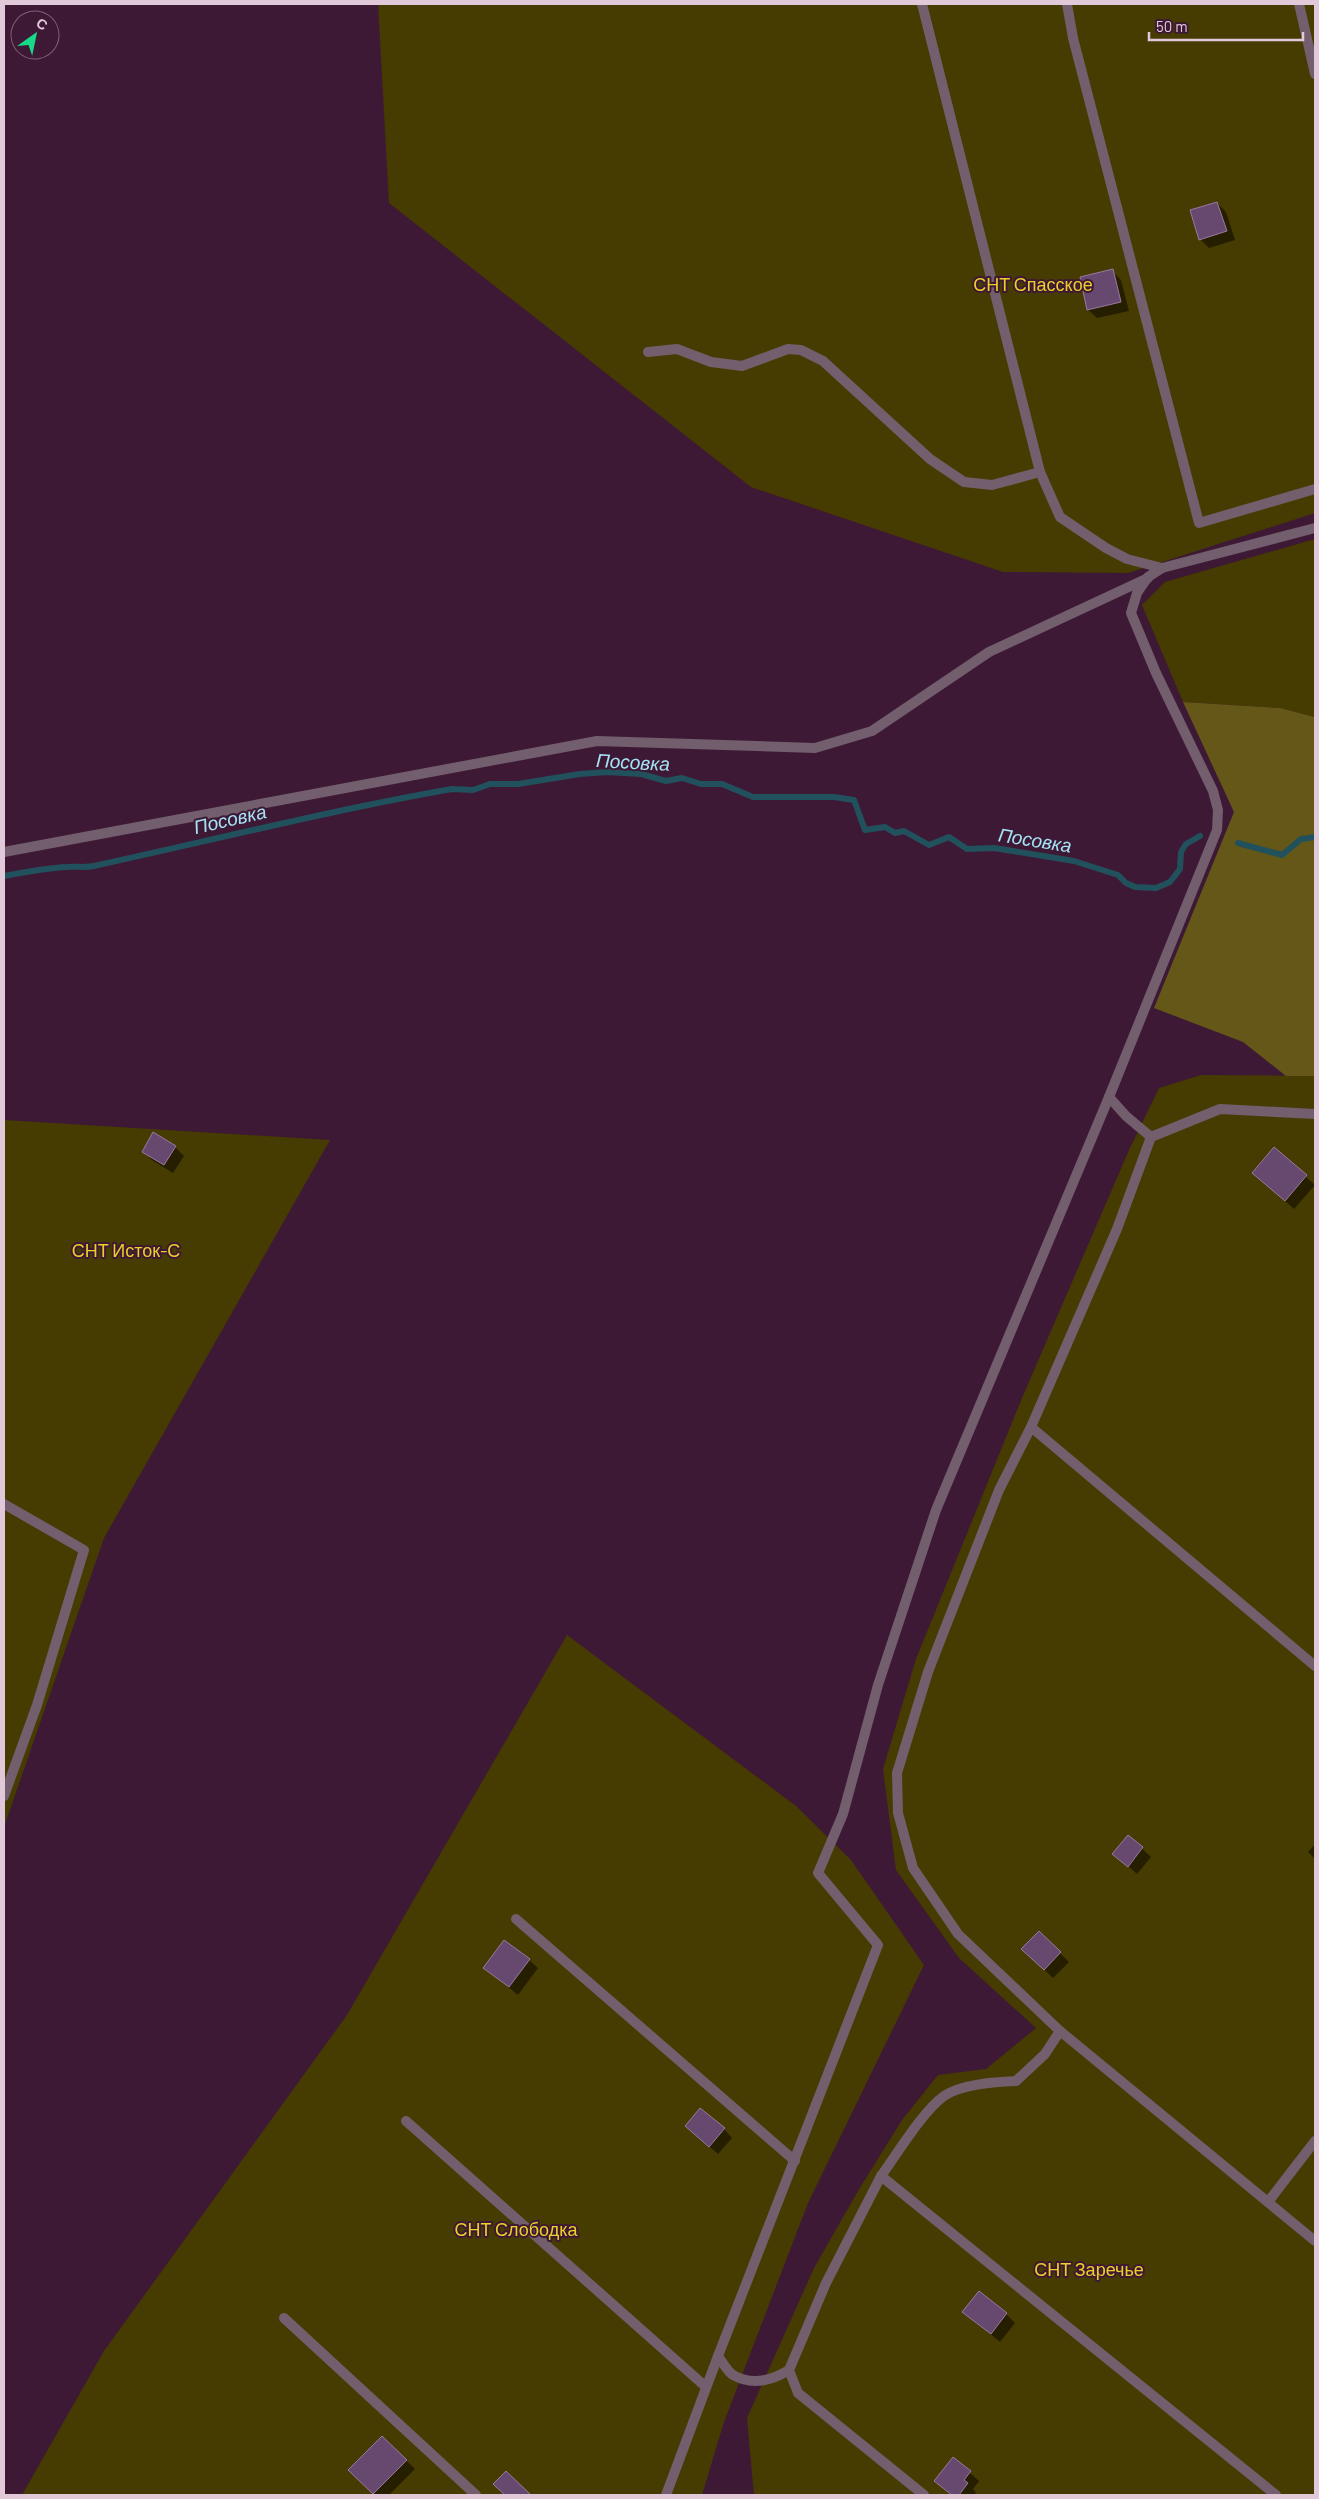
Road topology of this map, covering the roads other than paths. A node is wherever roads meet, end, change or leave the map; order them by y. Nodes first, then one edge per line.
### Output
1 (922, 4) edge
2 (1067, 4) edge
3 (1299, 4) edge
4 (1315, 74) edge
5 (648, 352) dead end
6 (1040, 472) junction
7 (1315, 489) edge
8 (1315, 528) edge
9 (1162, 568) junction
10 (1148, 577) junction
11 (4, 852) edge
12 (1109, 1097) junction
13 (1315, 1114) edge
14 (1151, 1137) junction
15 (1031, 1427) junction
16 (4, 1504) edge
17 (1315, 1666) edge
18 (4, 1796) edge
19 (516, 1919) dead end
20 (1060, 2031) junction
21 (406, 2121) dead end
22 (1315, 2140) edge
23 (795, 2161) junction
24 (881, 2176) junction
25 (1268, 2202) junction
26 (1315, 2241) edge
27 (284, 2318) dead end
28 (718, 2356) junction
29 (789, 2370) junction
30 (706, 2387) junction
31 (476, 2495) edge
32 (666, 2495) edge
33 (924, 2495) edge
34 (1276, 2495) edge

1 - 6 street
2 - 7 street
3 - 4 street
5 - 6 street
6 - 9 street
8 - 9 street
9 - 10 street
10 - 11 street
10 - 12 street
12 - 14 street
12 - 23 street
13 - 14 street
14 - 15 street
15 - 17 street
15 - 20 street
16 - 18 street
19 - 23 street
20 - 24 street
20 - 25 street
21 - 30 street
22 - 25 street
23 - 28 street
24 - 29 street
24 - 34 street
25 - 26 street
27 - 31 street
28 - 29 street
28 - 30 street
29 - 33 street
30 - 32 street

